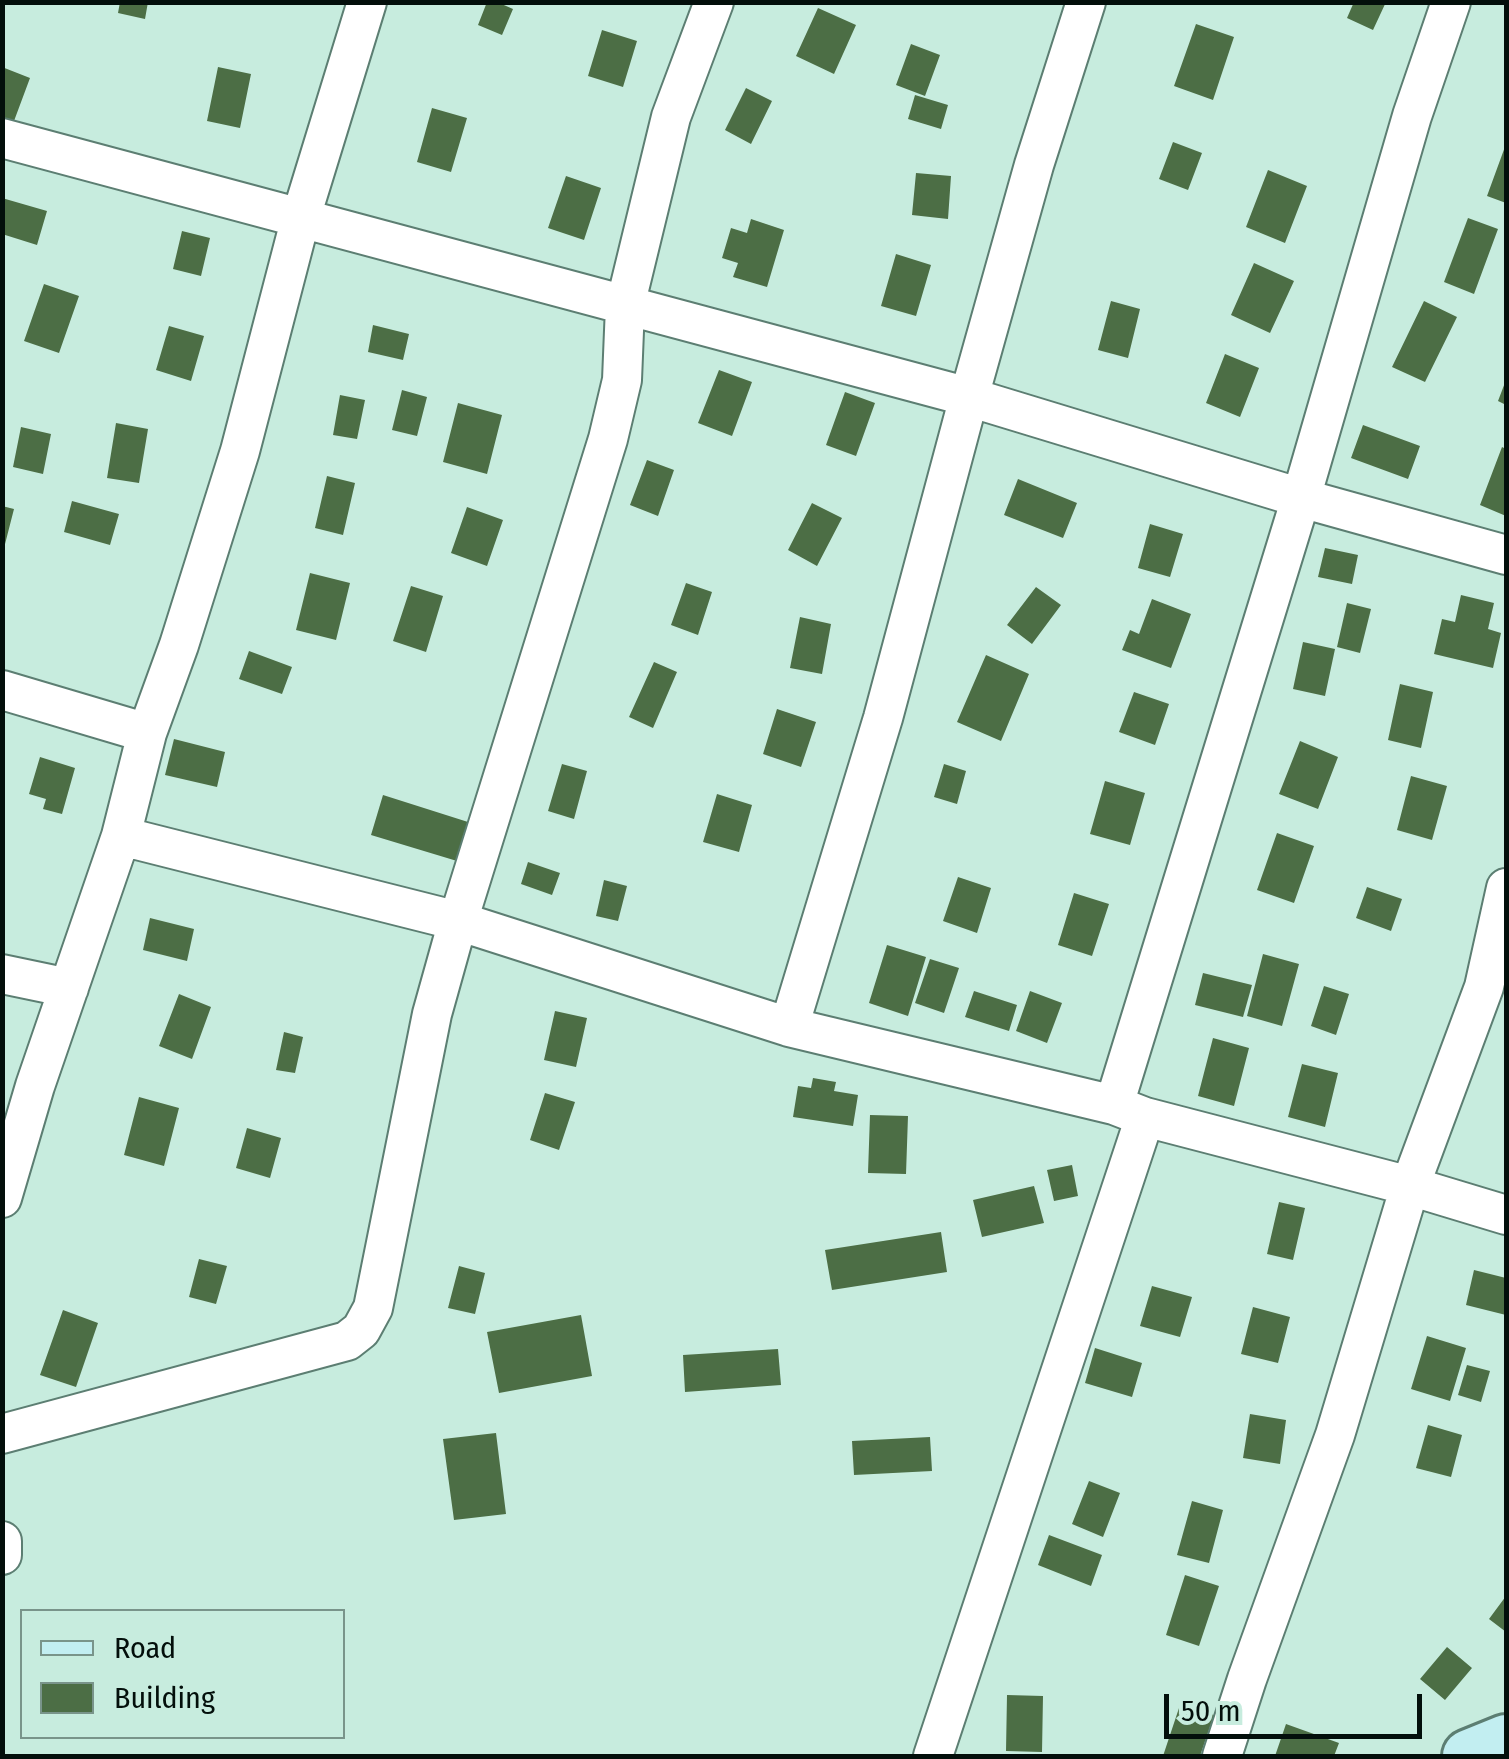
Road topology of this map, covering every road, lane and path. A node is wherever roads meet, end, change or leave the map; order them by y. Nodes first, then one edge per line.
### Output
1 (368, 2) edge
2 (714, 2) edge
3 (1086, 2) edge
4 (1451, 2) edge
5 (2, 138) edge
6 (301, 217) junction
7 (625, 306) junction
8 (969, 397) junction
9 (1301, 498) junction
10 (1506, 555) edge
11 (2, 690) edge
12 (147, 733) junction
13 (121, 836) junction
14 (1506, 888) edge
15 (458, 921) junction
16 (2, 974) edge
17 (69, 988) junction
18 (788, 1027) junction
19 (1129, 1111) junction
20 (1410, 1186) junction
21 (2, 1198) edge
22 (1506, 1215) edge
23 (2, 1434) edge
24 (2, 1541) edge
25 (2, 1555) edge
26 (1506, 1741) edge
27 (933, 1756) edge
28 (1222, 1756) edge
29 (1469, 1756) edge

1 - 6 street
2 - 7 street
3 - 8 street
4 - 9 street
5 - 6 street
6 - 7 street
6 - 12 street
7 - 8 street
7 - 15 street
8 - 9 street
8 - 18 street
9 - 10 street
9 - 19 street
11 - 12 street
12 - 13 street
13 - 15 street
13 - 17 street
14 - 20 street
15 - 18 street
15 - 23 street
16 - 17 street
17 - 21 street
18 - 19 street
19 - 20 street
19 - 27 street
20 - 22 street
20 - 28 street
24 - 25 street
26 - 29 street

